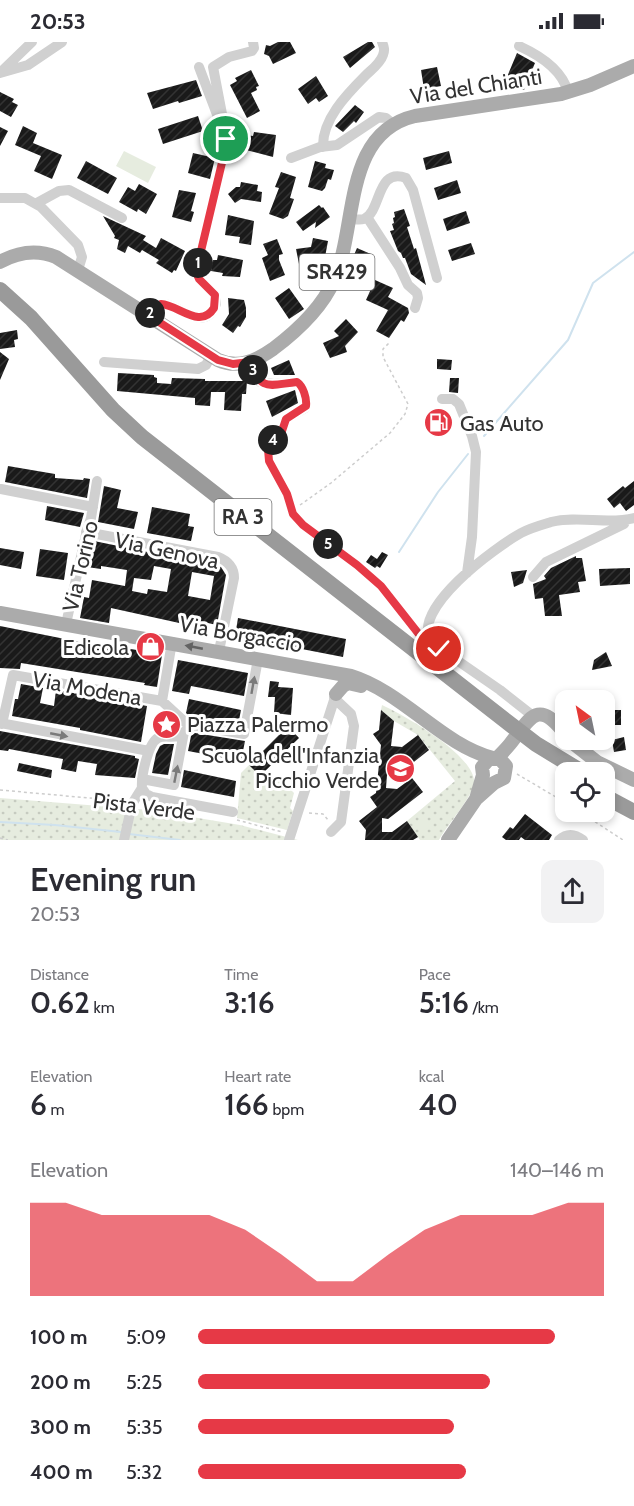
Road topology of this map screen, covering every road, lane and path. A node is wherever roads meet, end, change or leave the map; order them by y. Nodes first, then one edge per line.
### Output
1 (32, 42) edge
2 (63, 42) edge
3 (253, 42) edge
4 (382, 42) edge
5 (519, 46) dead end
6 (634, 66) edge
7 (199, 67) dead end
8 (3, 70) edge
9 (568, 92) junction
10 (394, 125) junction
11 (223, 129) junction
12 (323, 147) junction
13 (291, 158) dead end
14 (0, 198) edge
15 (37, 203) junction
16 (367, 217) junction
17 (122, 218) dead end
18 (349, 219) junction
19 (0, 262) edge
20 (78, 270) junction
21 (437, 278) dead end
22 (0, 290) edge
23 (0, 304) edge
24 (415, 308) dead end
25 (148, 315) junction
26 (389, 343) dead end
27 (211, 356) junction
28 (104, 362) dead end
29 (250, 362) junction
30 (442, 399) dead end
31 (97, 481) dead end
32 (1, 489) edge
33 (93, 507) junction
34 (293, 514) junction
35 (630, 519) edge
36 (86, 532) junction
37 (467, 573) junction
38 (532, 577) dead end
39 (0, 613) edge
40 (66, 624) junction
41 (429, 639) junction
42 (172, 642) junction
43 (219, 651) junction
44 (258, 659) junction
45 (293, 665) junction
46 (335, 696) junction
47 (394, 699) junction
48 (162, 701) junction
49 (533, 716) junction
50 (555, 723) edge
51 (1, 724) edge
52 (502, 726) junction
53 (189, 728) junction
54 (456, 741) junction
55 (533, 748) junction
56 (582, 750) edge
57 (149, 751) junction
58 (500, 761) junction
59 (562, 762) edge
60 (555, 765) edge
61 (486, 776) junction
62 (634, 780) edge
63 (142, 783) junction
64 (0, 790) edge
65 (615, 791) edge
66 (555, 798) edge
67 (634, 801) edge
68 (615, 802) edge
69 (133, 804) junction
70 (299, 812) junction
71 (634, 812) edge
72 (235, 816) joint
73 (595, 822) edge
74 (330, 826) joint
75 (289, 837) edge
76 (0, 838) edge
77 (8, 840) edge
78 (124, 840) edge
79 (448, 840) edge
80 (559, 840) edge
81 (583, 840) edge
82 (623, 840) edge

1 - 8 street
2 - 8 street
3 - 11 street
4 - 12 street
5 - 9 street
6 - 9 main road, Via del Chianti / SR429
7 - 11 street
9 - 10 main road, Via del Chianti / SR429
10 - 12 street
10 - 18 main road, Via del Chianti / SR429
11 - 25 street
12 - 13 street
14 - 15 street
15 - 17 street
15 - 20 street
16 - 18 street
16 - 21 street
16 - 24 street
18 - 29 main road, Via del Chianti / SR429
19 - 20 main road
20 - 25 main road
22 - 52 highway, RA 3
23 - 52 highway, RA 3
25 - 27 main road
26 - 34 path
27 - 28 street
27 - 29 main road
29 - 34 street
30 - 37 street
31 - 33 street, Via Torino
32 - 33 street, Via Torino
33 - 36 street, Via Torino
34 - 41 path
35 - 37 street
35 - 38 street
36 - 40 street, Via Torino
36 - 43 street, Via Genova
37 - 41 street
39 - 40 main road, Via Borgaccio
40 - 42 main road, Via Borgaccio
41 - 49 street
43 -> 42 main road, Via Borgaccio
42 - 48 street
43 - 44 main road, Via Borgaccio
44 - 45 main road, Via Borgaccio
53 -> 44 street
45 - 46 main road
45 - 47 main road, Via Borgaccio
46 - 47 main road
46 - 70 street
46 - 74 street
47 - 54 main road, Via Borgaccio
48 - 51 street, Via Modena
48 - 53 street
49 - 50 main road
49 - 58 main road
51 -> 57 street
52 - 55 highway, RA 3
53 - 57 street
63 -> 53 street
54 - 58 main road, Via Borgaccio
54 - 61 main road, Via Borgaccio
55 - 59 highway, RA 3
55 - 60 highway, RA 3
56 - 62 main road
57 - 63 street
58 - 61 main road
58 - 61 main road
58 - 66 path
61 - 79 main road
63 - 69 street
63 - 72 street
64 - 69 path, Pista Verde
65 - 67 highway
68 - 71 highway
69 - 78 street
70 - 74 path
70 - 75 street
72 - 75 path
73 - 82 path
76 - 77 path
80 - 81 street

